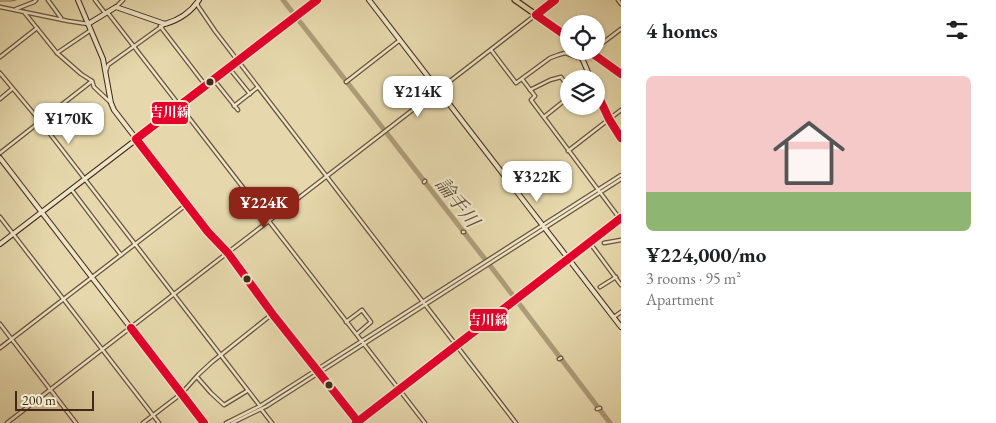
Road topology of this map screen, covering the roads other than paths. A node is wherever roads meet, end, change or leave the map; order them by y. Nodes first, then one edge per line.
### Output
1 (36, 0) edge
2 (48, 0) edge
3 (78, 0) edge
4 (96, 0) edge
5 (123, 0) edge
6 (317, 0) edge
7 (369, 0) edge
8 (515, 0) edge
9 (555, 0) edge
10 (618, 0) edge
11 (198, 1) edge
12 (621, 4) edge
13 (0, 6) edge
14 (116, 7) junction
15 (14, 9) junction
16 (24, 12) junction
17 (106, 12) junction
18 (536, 15) junction
19 (62, 19) junction
20 (88, 24) junction
21 (162, 25) junction
22 (37, 28) junction
23 (621, 29) edge
24 (91, 30) junction
25 (560, 32) edge
26 (400, 40) junction
27 (605, 41) edge
28 (134, 46) junction
29 (491, 50) junction
30 (57, 52) junction
31 (560, 54) edge
32 (0, 57) edge
33 (602, 60) edge
34 (238, 61) junction
35 (229, 68) junction
36 (106, 71) junction
37 (0, 73) edge
38 (621, 74) edge
39 (560, 77) edge
40 (214, 80) junction
41 (522, 80) junction
42 (92, 81) junction
43 (347, 81) dead end
44 (206, 86) junction
45 (258, 87) junction
46 (12, 89) junction
47 (530, 90) junction
48 (439, 91) junction
49 (250, 94) junction
50 (0, 99) edge
51 (111, 102) junction
52 (560, 104) edge
53 (180, 106) junction
54 (234, 106) junction
55 (605, 109) edge
56 (238, 110) dead end
57 (621, 110) edge
58 (543, 117) junction
59 (610, 119) junction
60 (40, 121) junction
61 (621, 138) edge
62 (136, 139) junction
63 (568, 151) junction
64 (0, 153) edge
65 (0, 158) edge
66 (327, 177) junction
67 (621, 177) edge
68 (84, 179) junction
69 (70, 189) junction
70 (599, 191) junction
71 (186, 205) junction
72 (41, 212) junction
73 (0, 217) edge
74 (621, 219) edge
75 (269, 222) junction
76 (543, 226) junction
77 (13, 234) junction
78 (621, 240) edge
79 (590, 243) junction
80 (604, 243) dead end
81 (0, 244) edge
82 (134, 245) junction
83 (228, 254) junction
84 (120, 255) junction
85 (568, 259) junction
86 (92, 277) junction
87 (621, 277) edge
88 (617, 278) junction
89 (621, 285) edge
90 (600, 287) dead end
91 (173, 295) junction
92 (64, 299) junction
93 (424, 303) junction
94 (621, 312) edge
95 (274, 316) junction
96 (614, 317) junction
97 (346, 322) junction
98 (0, 324) edge
99 (621, 327) edge
100 (131, 328) junction
101 (356, 334) junction
102 (12, 339) junction
103 (363, 343) junction
104 (457, 346) junction
105 (0, 348) edge
106 (102, 350) junction
107 (221, 355) junction
108 (318, 371) junction
109 (197, 376) junction
110 (50, 390) junction
111 (399, 390) junction
112 (247, 391) junction
113 (181, 394) junction
114 (260, 408) junction
115 (153, 415) junction
116 (7, 423) edge
117 (76, 423) edge
118 (143, 423) edge
119 (159, 423) edge
120 (204, 423) edge
121 (226, 423) edge
122 (232, 423) edge
123 (272, 423) edge
124 (358, 423) edge
125 (424, 423) edge
126 (516, 423) edge

1 - 15 street
2 - 19 street
3 - 20 street
4 - 17 street
5 - 14 street
6 - 34 street
7 - 26 street
8 - 18 main road
9 - 18 street
10 - 12 street
11 - 21 street
11 - 34 street
13 - 15 street
14 - 17 street
14 - 21 street
15 - 16 street
16 - 19 street
16 - 22 street
17 - 20 street
17 - 28 street
18 - 25 main road
18 - 29 street
19 - 20 street
20 - 24 street
21 - 28 street
21 - 44 street
22 - 30 street
22 - 32 street
23 - 27 street
24 - 30 street
24 - 36 street
26 - 43 street
26 - 48 street
28 - 36 street
28 - 53 street
29 - 41 street
29 - 48 street
30 - 42 street
31 - 41 street
33 - 38 main road
34 - 35 street
34 - 45 street
35 - 40 street
35 - 49 street
36 - 51 street
37 - 46 street
39 - 47 street
40 - 44 street
40 - 54 street
41 - 47 street
42 - 51 street
42 - 60 street
44 - 53 street
45 - 49 street
45 - 66 street
46 - 50 street
46 - 60 street
47 - 58 street
48 - 66 street
48 - 76 street
49 - 54 street
51 - 62 street
52 - 58 street
53 - 62 street
53 - 75 street
54 - 56 street
55 - 59 street
57 - 59 street
58 - 63 street
59 - 61 street
59 - 63 street
60 - 64 street
60 - 68 street
62 - 68 street
62 - 71 street
63 - 70 street
65 - 72 street
66 - 75 street
66 - 93 street
67 - 70 street
68 - 69 street
68 - 82 street
69 - 72 street
69 - 84 street
70 - 74 street
70 - 76 street
71 - 82 street
71 - 83 street
72 - 77 street
72 - 86 street
73 - 77 street
74 - 79 street
75 - 83 street
75 - 97 street
76 - 85 street
76 - 93 street
77 - 81 street
77 - 92 street
78 - 80 street
79 - 85 street
79 - 88 street
82 - 84 street
82 - 91 street
83 - 91 street
83 - 95 street
84 - 86 street
85 - 96 street
85 - 104 street
86 - 92 street
86 - 100 street
87 - 88 street
88 - 89 street
88 - 90 street
91 - 100 street
91 - 107 street
92 - 102 street
92 - 106 street
93 - 103 street
93 - 104 street
94 - 96 street
95 - 107 street
95 - 108 street
96 - 99 street
97 - 101 street
97 - 101 street
98 - 102 street
100 - 106 street
100 - 113 street
101 - 103 street
102 - 105 street
102 - 110 street
103 - 108 street
103 - 111 street
104 - 111 street
104 - 126 street
106 - 110 street
106 - 115 street
107 - 109 street
107 - 112 street
108 - 114 street
108 - 124 street
109 - 112 street
109 - 113 street
110 - 116 street
110 - 117 street
111 - 124 street
111 - 125 street
112 - 114 street
113 - 115 street
113 - 120 street
114 - 121 street
114 - 122 street
114 - 123 street
115 - 118 street
115 - 119 street

